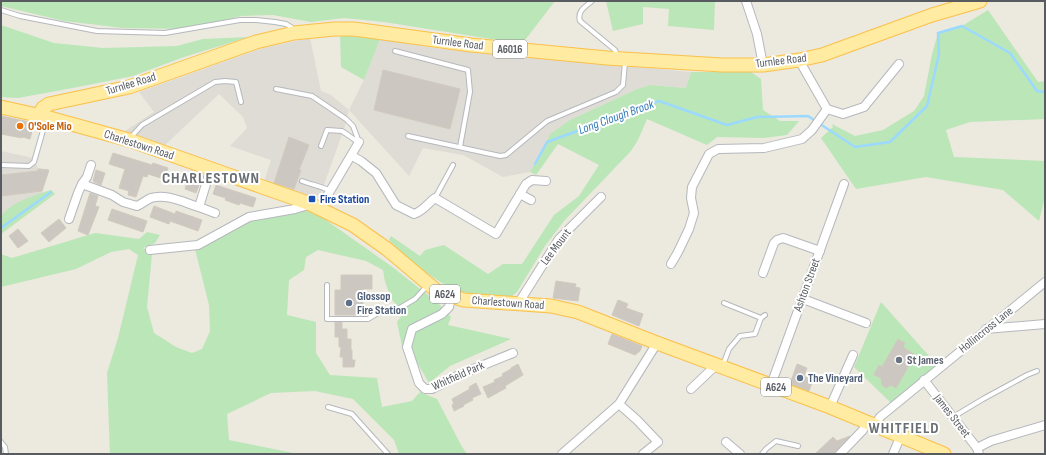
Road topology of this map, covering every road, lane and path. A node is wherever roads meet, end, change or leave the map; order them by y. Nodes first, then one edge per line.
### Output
1 (592, 1) edge
2 (746, 1) edge
3 (980, 1) edge
4 (1, 10) edge
5 (294, 33) junction
6 (396, 51) dead end
7 (622, 59) junction
8 (799, 60) junction
9 (899, 64) dead end
10 (763, 65) junction
11 (276, 89) dead end
12 (241, 102) dead end
13 (1, 107) edge
14 (827, 109) junction
15 (43, 116) junction
16 (408, 136) dead end
17 (129, 140) junction
18 (358, 142) junction
19 (321, 146) dead end
20 (460, 147) junction
21 (352, 156) junction
22 (1, 165) edge
23 (91, 165) dead end
24 (453, 165) dead end
25 (211, 168) junction
26 (302, 181) dead end
27 (546, 182) dead end
28 (82, 184) junction
29 (844, 184) dead end
30 (330, 191) junction
31 (520, 194) junction
32 (601, 197) dead end
33 (435, 198) junction
34 (531, 200) dead end
35 (308, 203) junction
36 (199, 207) junction
37 (320, 208) junction
38 (215, 214) dead end
39 (69, 219) dead end
40 (150, 250) dead end
41 (820, 251) junction
42 (671, 264) dead end
43 (763, 273) dead end
44 (1045, 282) edge
45 (429, 284) junction
46 (326, 285) dead end
47 (451, 297) junction
48 (803, 299) junction
49 (724, 303) dead end
50 (518, 304) junction
51 (765, 315) dead end
52 (761, 318) junction
53 (866, 323) dead end
54 (1045, 324) edge
55 (986, 330) junction
56 (657, 343) junction
57 (513, 353) dead end
58 (853, 355) dead end
59 (718, 366) junction
60 (1037, 371) dead end
61 (924, 380) junction
62 (771, 385) junction
63 (691, 389) dead end
64 (619, 404) junction
65 (328, 407) dead end
66 (830, 407) junction
67 (953, 418) junction
68 (871, 424) junction
69 (1045, 425) edge
70 (901, 435) junction
71 (1, 442) edge
72 (726, 442) dead end
73 (798, 446) dead end
74 (978, 451) edge
75 (567, 452) edge
76 (6, 454) edge
77 (388, 454) edge
78 (642, 454) edge
79 (740, 454) edge
80 (762, 454) edge
81 (840, 454) edge
82 (893, 454) edge
83 (944, 454) edge

1 - 7 lane
2 - 10 street
3 - 8 main road, Turnlee Road / A6016
4 - 5 lane
5 - 7 main road, Turnlee Road / A6016
5 - 15 main road, Turnlee Road / A6016
6 - 20 lane
7 - 10 main road, Turnlee Road / A6016
7 - 20 lane
8 - 10 main road, Turnlee Road / A6016
8 - 14 street
9 - 14 street
11 - 18 lane
12 - 17 lane
13 - 15 main road, A624
14 - 42 street
15 - 17 main road, Charlestown Road / A624
15 - 22 lane
16 - 20 lane
17 - 25 main road, Charlestown Road / A624
18 - 19 lane
18 - 21 street
21 - 30 street
21 - 33 street
23 - 28 street
24 - 33 lane
25 - 35 main road, Charlestown Road / A624
25 - 36 street
26 - 30 lane
27 - 31 street
28 - 36 street
28 - 39 street
29 - 41 street, Ashton Street
30 - 37 street
31 - 33 street
31 - 34 street
32 - 50 street, Lee Mount
35 - 37 main road, Charlestown Road / A624
35 - 40 street
36 - 38 street
37 - 45 main road, Charlestown Road / A624
41 - 43 street
41 - 48 street, Ashton Street
44 - 55 street, Hollincross Lane
45 - 46 lane
45 - 47 main road, Charlestown Road / A624
47 - 50 main road, Charlestown Road / A624
47 - 57 street, Whitfield Park
48 - 53 street
48 - 62 street, Ashton Street
49 - 52 lane
50 - 56 main road, Charlestown Road / A624
51 - 52 lane
52 - 59 lane
54 - 55 street
55 - 61 street, Hollincross Lane
56 - 59 main road, Charlestown Road / A624
56 - 64 street
58 - 66 street
59 - 62 main road, Charlestown Road / A624
59 - 63 street
60 - 67 lane
61 - 67 street, James Street
61 - 68 street, Hollincross Lane
62 - 66 main road, Charlestown Road / A624
64 - 75 street
64 - 78 street
65 - 77 lane
66 - 68 main road, Charlestown Road / A624
67 - 74 street, James Street
68 - 70 main road, Charlestown Road / A624
68 - 81 street, Hollincross Lane
69 - 74 street
70 - 82 street
70 - 83 main road, Charlestown Road / A624
71 - 76 lane
72 - 79 street
73 - 80 lane

